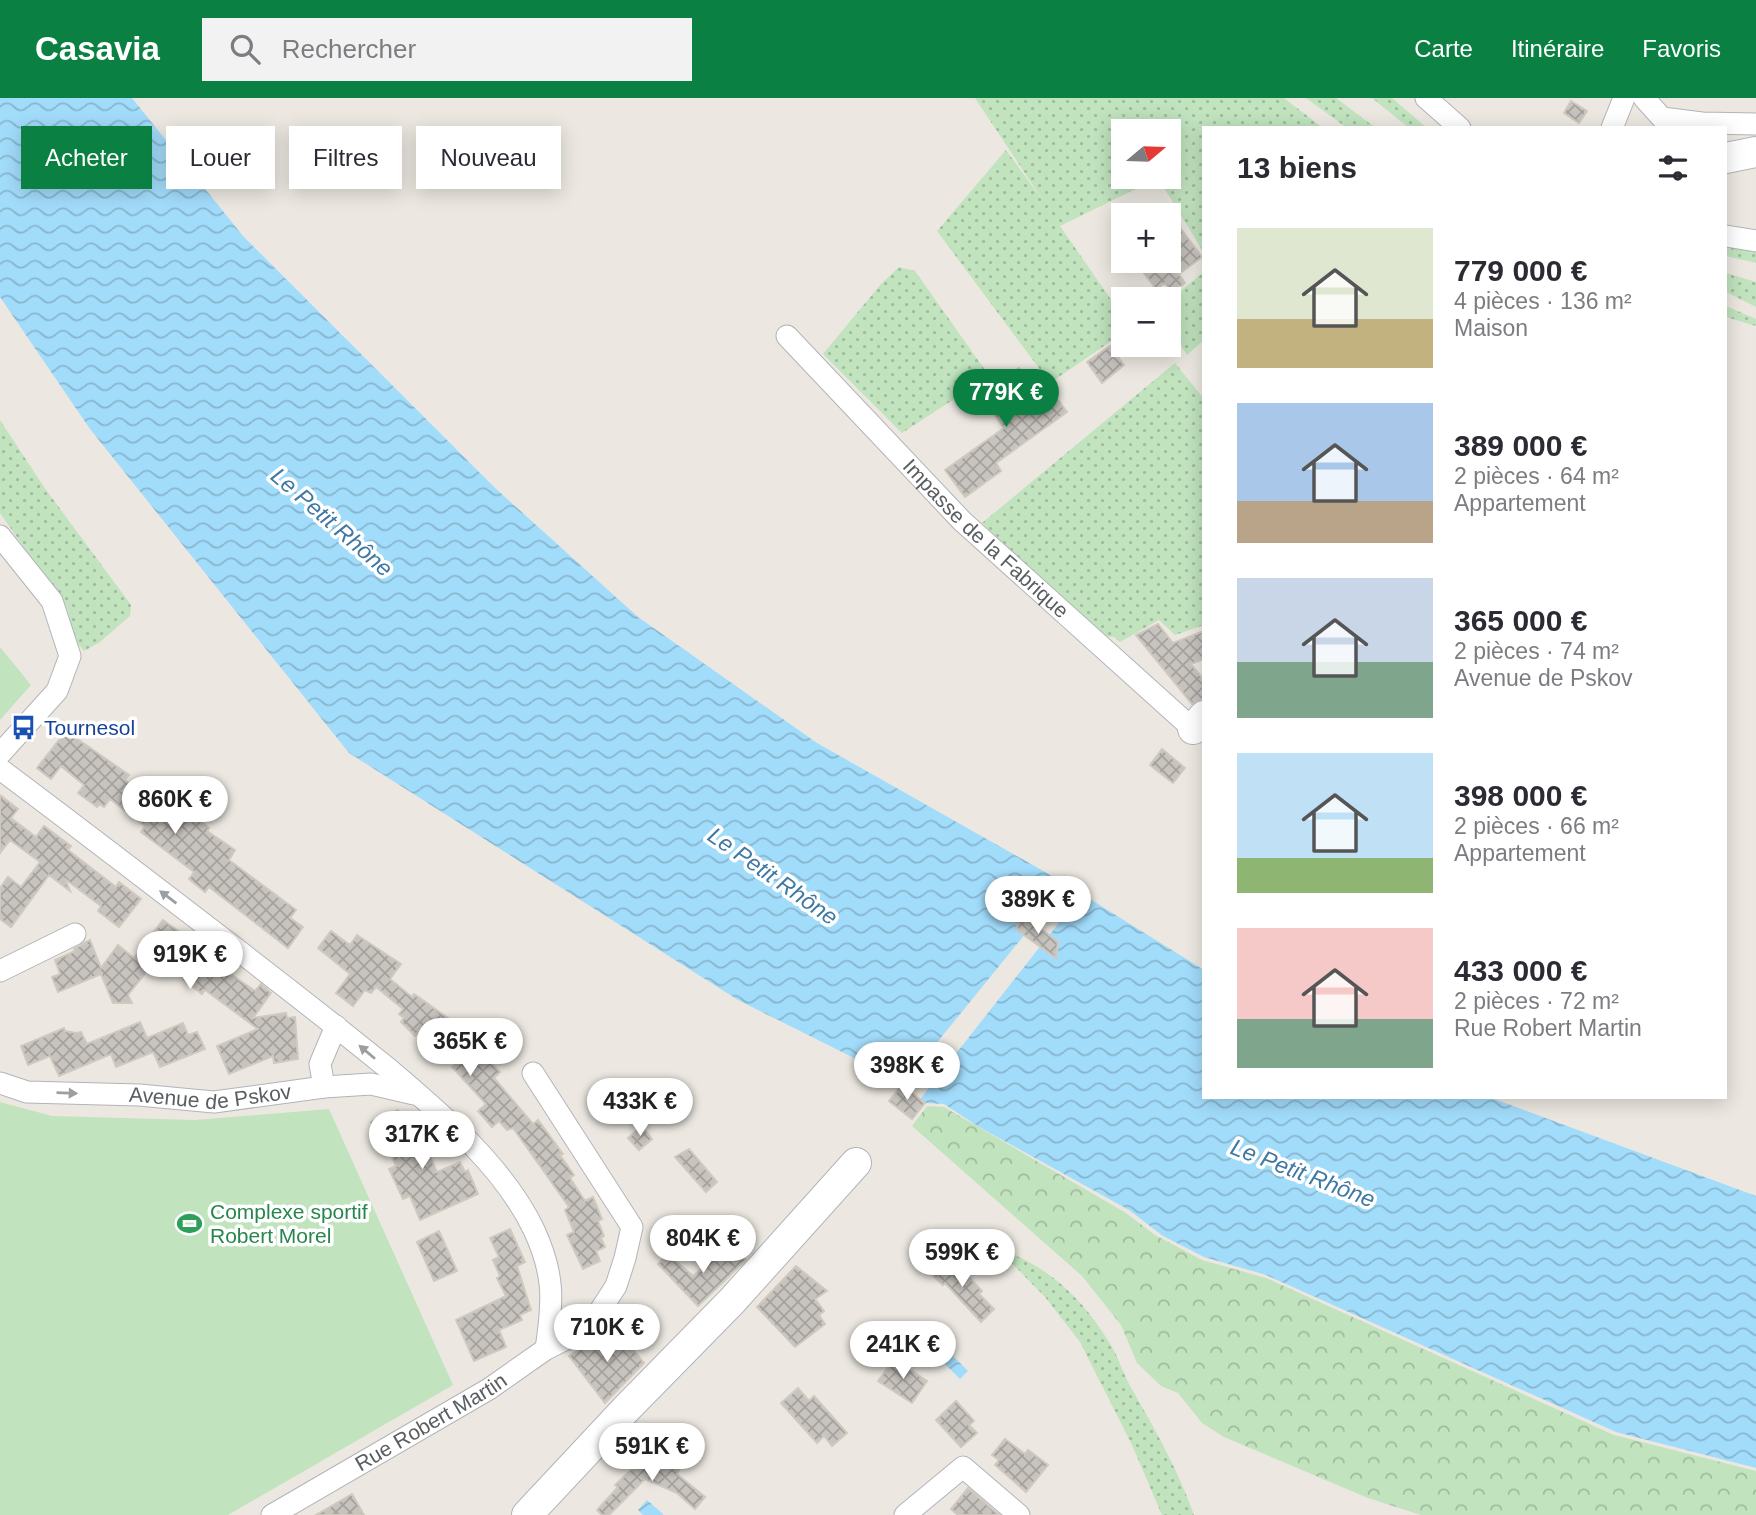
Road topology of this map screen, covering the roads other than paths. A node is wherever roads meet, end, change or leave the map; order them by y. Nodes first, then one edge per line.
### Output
1 (1426, 98) edge
2 (1624, 98) edge
3 (1644, 98) edge
4 (1756, 124) edge
5 (1458, 126) edge
6 (1613, 126) edge
7 (1756, 152) edge
8 (1727, 158) edge
9 (1727, 236) edge
10 (1756, 241) edge
11 (787, 336) dead end
12 (0, 536) edge
13 (1199, 722) edge
14 (0, 754) edge
15 (0, 769) edge
16 (75, 934) dead end
17 (0, 971) edge
18 (336, 1026) junction
19 (533, 1073) dead end
20 (0, 1083) edge
21 (324, 1087) junction
22 (420, 1096) junction
23 (856, 1163) dead end
24 (546, 1349) junction
25 (272, 1515) edge
26 (527, 1515) edge
27 (905, 1515) edge
28 (1019, 1515) edge

1 - 5 street
2 - 6 street
3 - 4 street
7 - 8 street
9 - 10 street
11 - 13 street, Impasse de la Fabrique
12 - 14 street
18 -> 15 street, Avenue de Pskov
16 - 17 street
18 - 21 street
22 -> 18 street, Avenue de Pskov
19 - 24 street, Rue Robert Martin
20 -> 21 street, Avenue de Pskov
21 - 22 street, Avenue de Pskov
22 - 24 street, Avenue de Pskov
23 - 26 street
24 - 25 street, Rue Robert Martin
27 - 28 street

